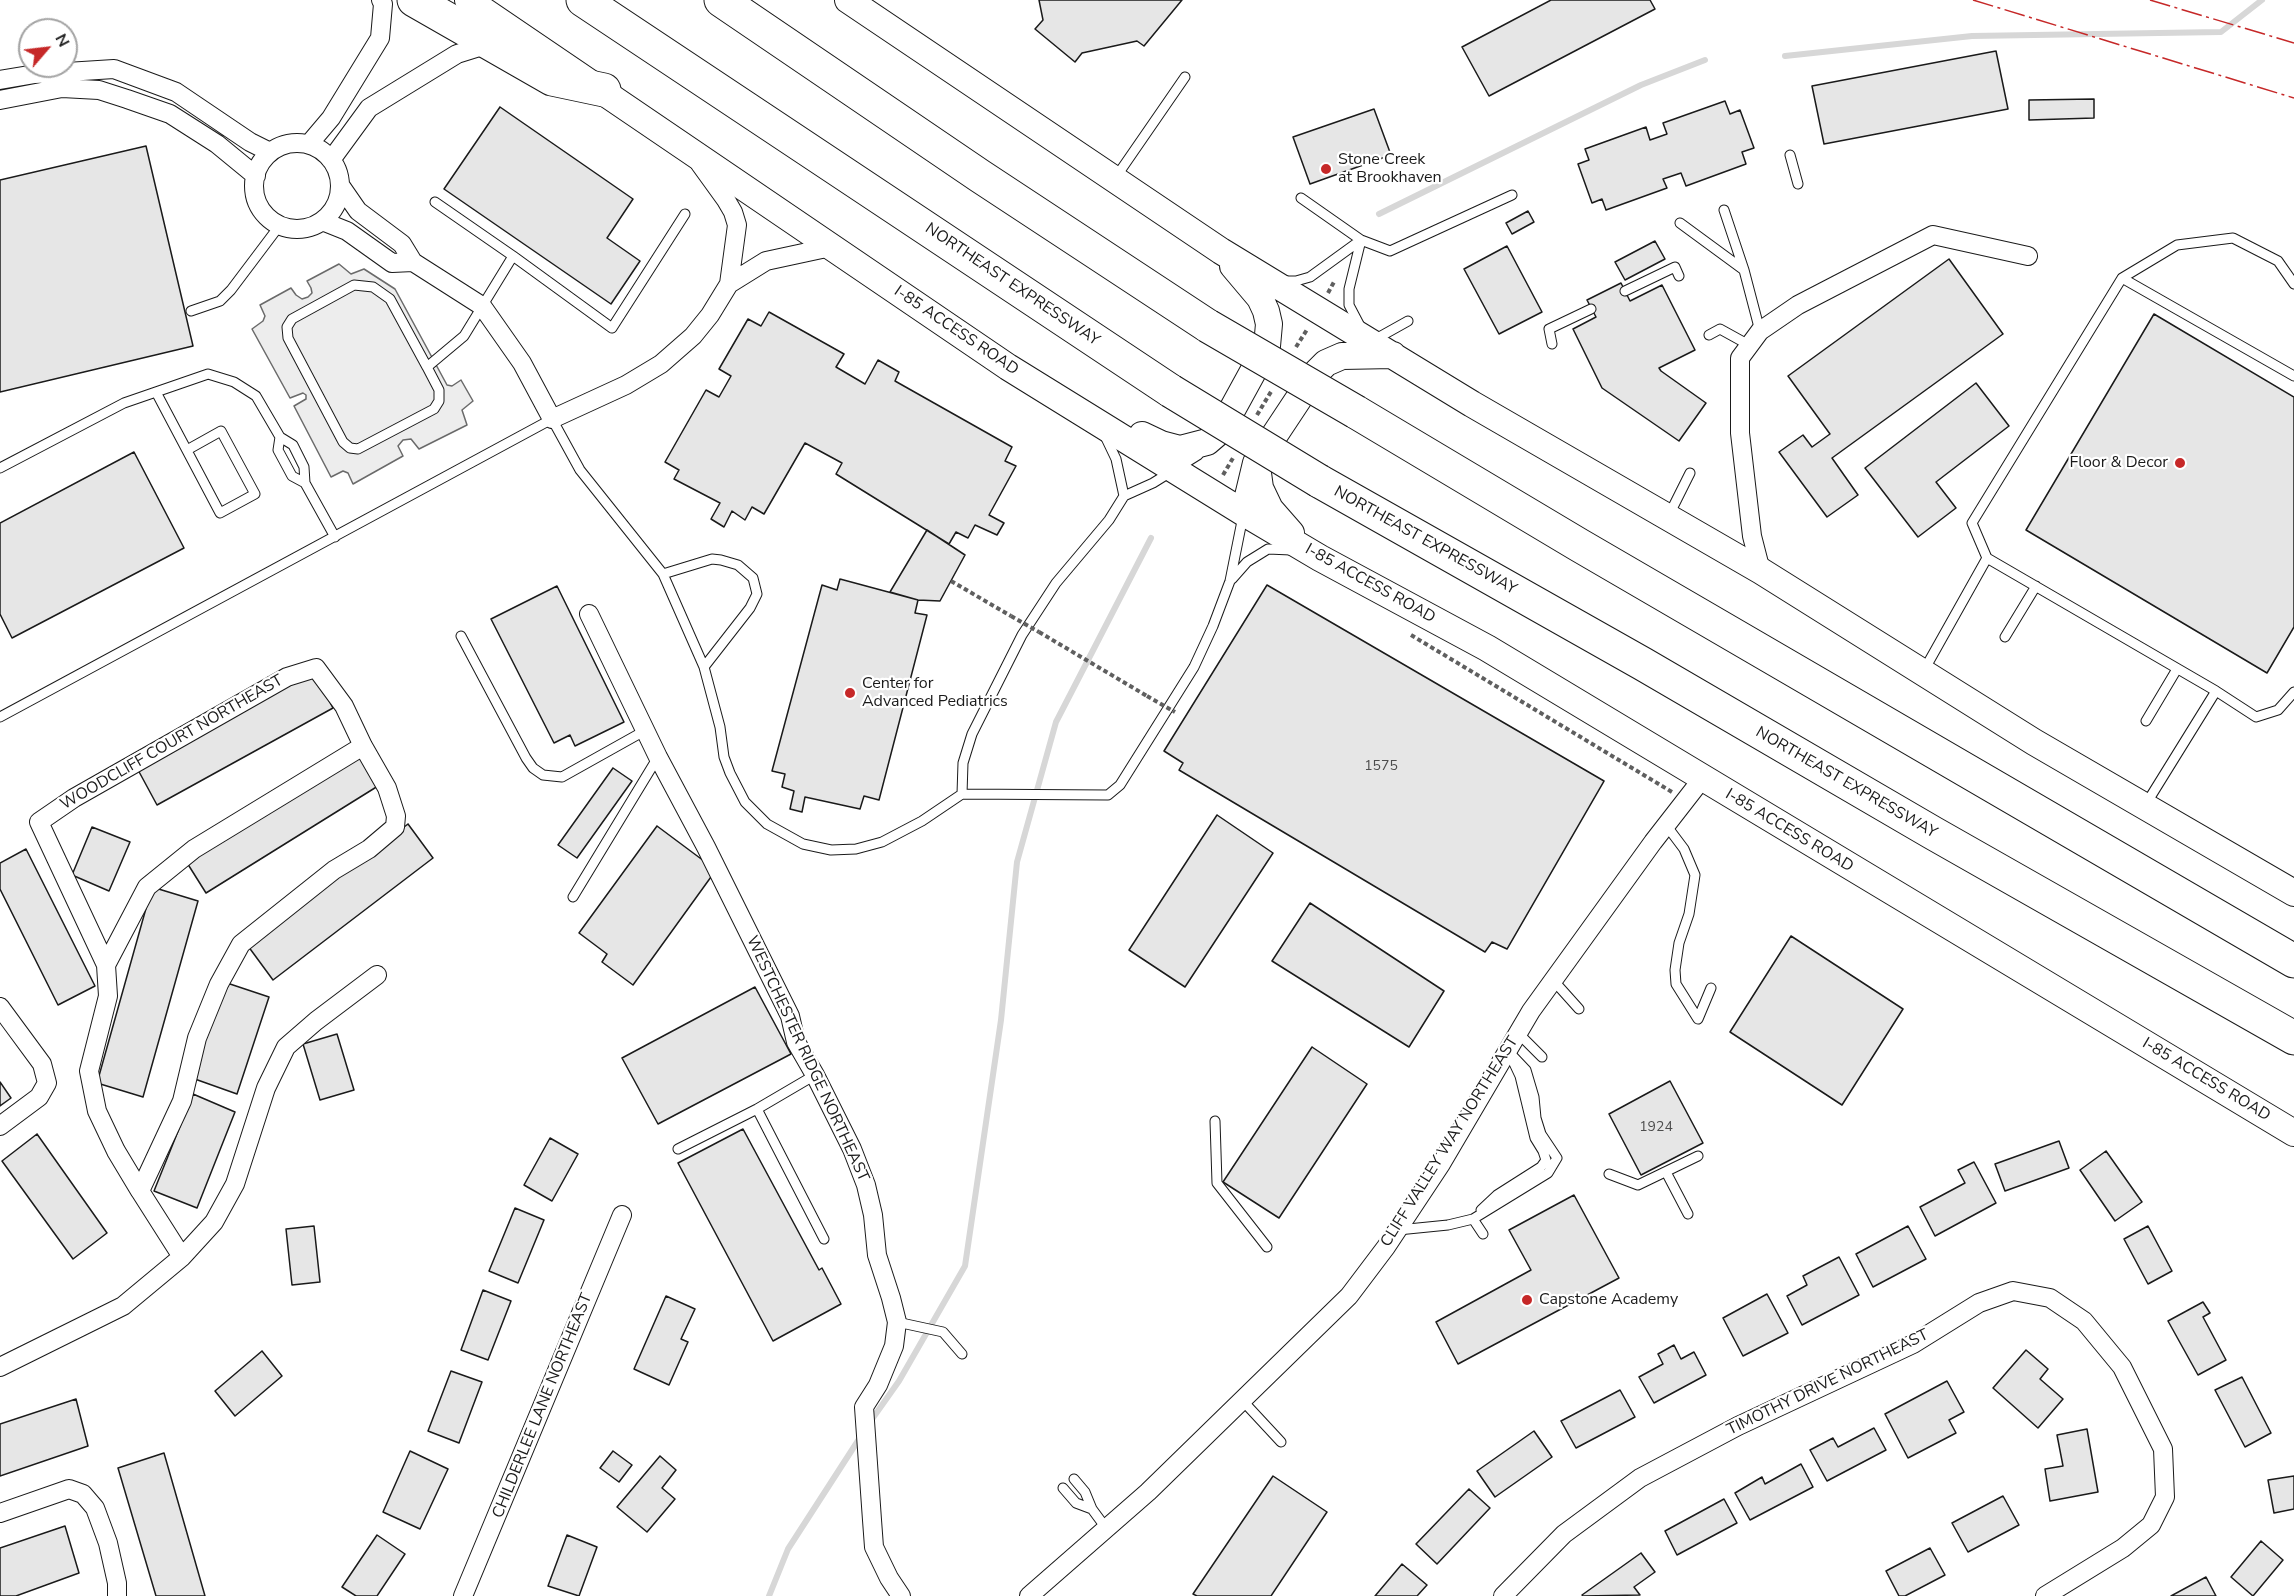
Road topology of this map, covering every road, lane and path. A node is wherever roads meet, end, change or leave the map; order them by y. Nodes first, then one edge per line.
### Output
1 (381, 0) edge
2 (414, 0) edge
3 (468, 0) edge
4 (583, 0) edge
5 (721, 0) edge
6 (848, 0) edge
7 (489, 44) junction
8 (1185, 77) dead end
9 (0, 80) edge
10 (603, 90) junction
11 (0, 100) edge
12 (309, 144) junction
13 (690, 150) junction
14 (270, 152) junction
15 (1790, 155) dead end
16 (331, 160) junction
17 (256, 176) junction
18 (1114, 179) junction
19 (1798, 184) dead end
20 (340, 185) junction
21 (1512, 195) dead end
22 (1301, 198) dead end
23 (435, 202) dead end
24 (1724, 210) dead end
25 (685, 214) dead end
26 (322, 221) junction
27 (1680, 223) dead end
28 (280, 225) junction
29 (1361, 240) junction
30 (831, 247) junction
31 (1221, 251) junction
32 (513, 256) junction
33 (2028, 256) dead end
34 (413, 262) junction
35 (1744, 270) junction
36 (1679, 276) dead end
37 (2122, 278) junction
38 (1271, 282) junction
39 (729, 284) junction
40 (2294, 284) edge
41 (1625, 291) dead end
42 (482, 306) junction
43 (1591, 309) dead end
44 (191, 311) dead end
45 (1408, 321) dead end
46 (1709, 335) dead end
47 (1754, 338) junction
48 (1552, 344) dead end
49 (1383, 348) junction
50 (427, 367) junction
51 (1008, 367) junction
52 (2294, 376) edge
53 (156, 392) junction
54 (552, 419) junction
55 (1099, 423) junction
56 (280, 437) junction
57 (1207, 442) junction
58 (187, 450) junction
59 (1256, 463) junction
60 (0, 468) edge
61 (1175, 469) junction
62 (1690, 473) dead end
63 (305, 483) junction
64 (1124, 496) junction
65 (1244, 513) junction
66 (1668, 517) junction
67 (335, 537) junction
68 (1320, 558) junction
69 (1987, 558) junction
70 (1761, 571) junction
71 (663, 574) junction
72 (951, 581) dead end
73 (1230, 581) junction
74 (2036, 586) junction
75 (589, 614) dead end
76 (461, 636) dead end
77 (2005, 637) dead end
78 (704, 667) junction
79 (2177, 669) junction
80 (1923, 672) junction
81 (2216, 691) junction
82 (2294, 692) edge
83 (1175, 712) dead end
84 (0, 717) edge
85 (2146, 721) dead end
86 (646, 730) junction
87 (363, 746) junction
88 (658, 757) junction
89 (1702, 779) junction
90 (962, 794) junction
91 (2145, 806) junction
92 (1666, 825) junction
93 (2294, 893) edge
94 (573, 897) dead end
95 (2294, 961) edge
96 (106, 965) junction
97 (376, 975) dead end
98 (1552, 980) junction
99 (1711, 988) dead end
100 (0, 1007) edge
101 (1579, 1009) dead end
102 (1518, 1033) junction
103 (2294, 1038) edge
104 (1508, 1051) junction
105 (1542, 1057) dead end
106 (815, 1075) junction
107 (757, 1109) junction
108 (1215, 1121) dead end
109 (0, 1126) edge
110 (2294, 1133) edge
111 (678, 1149) dead end
112 (1698, 1156) dead end
113 (1666, 1172) junction
114 (1609, 1174) dead end
115 (140, 1191) junction
116 (1688, 1214) dead end
117 (622, 1215) dead end
118 (1473, 1219) junction
119 (1397, 1230) junction
120 (1483, 1234) dead end
121 (824, 1239) dead end
122 (1268, 1247) dead end
123 (182, 1257) junction
124 (897, 1322) junction
125 (962, 1354) dead end
126 (0, 1367) edge
127 (1242, 1400) junction
128 (1281, 1442) dead end
129 (1074, 1479) dead end
130 (1063, 1488) dead end
131 (1092, 1509) junction
132 (0, 1513) edge
133 (1106, 1528) junction
134 (117, 1596) edge
135 (463, 1596) edge
136 (901, 1596) edge
137 (1029, 1596) edge
138 (1503, 1596) edge
139 (2045, 1596) edge

1 - 12 street
2 - 7 highway
3 - 10 main road, I-85 ACCESS ROAD
4 - 103 highway, NORTHEAST EXPRESSWAY, bridge
5 - 95 highway, bridge
6 - 18 main road
7 - 10 highway
7 - 16 street
8 - 18 lane
9 - 14 street
10 - 13 main road, I-85 ACCESS ROAD
11 - 17 street
12 - 14 street
12 - 16 street
13 - 30 main road, I-85 ACCESS ROAD
13 - 39 street
14 - 17 street
15 - 19 lane
16 - 20 street
17 - 28 street
18 - 31 main road
20 - 26 street
20 - 34 street
21 - 29 lane
22 - 29 lane
23 - 32 lane
24 - 35 lane
25 - 32 lane
26 - 28 street
26 - 34 street
27 - 35 lane
28 - 44 lane
29 - 38 lane
29 - 49 lane
30 - 39 street
30 - 51 main road, I-85 ACCESS ROAD
31 - 38 main road
31 - 57 main road
32 - 42 lane
33 - 47 street
34 - 42 street
35 - 47 lane
36 - 41 lane
37 - 40 lane
37 - 52 lane
37 - 69 lane
38 - 49 main road
39 - 54 street
42 - 50 lane
42 - 54 street
43 - 48 lane
45 - 49 lane
46 - 47 lane
47 - 70 street
49 - 59 main road
49 - 66 main road
50 - 50 lane
51 - 55 main road, I-85 ACCESS ROAD
51 - 57 main road
53 - 56 lane
53 - 58 lane
53 - 60 lane
54 - 67 lane
54 - 71 lane
55 - 61 main road, I-85 ACCESS ROAD
55 - 64 lane
56 - 63 lane
56 - 63 lane
57 - 61 lane
58 - 58 lane
59 - 65 main road
59 - 68 main road
61 - 64 lane
61 - 65 main road, I-85 ACCESS ROAD
62 - 66 lane
63 - 67 lane
64 - 90 lane
65 - 68 main road, I-85 ACCESS ROAD
65 - 73 lane
66 - 70 main road
67 - 84 lane
68 - 73 lane
68 - 89 main road, I-85 ACCESS ROAD
69 - 74 lane
69 - 80 lane
70 - 80 main road
71 - 78 lane
71 - 78 lane
72 - 83 path, bridge
73 - 90 lane
74 - 77 lane
74 - 79 lane
75 - 86 street, WESTCHESTER RIDGE NORTHEAST
76 - 86 lane
78 - 90 lane
79 - 81 lane
79 - 85 lane
80 - 91 main road
81 - 82 lane
81 - 91 lane
86 - 88 street, WESTCHESTER RIDGE NORTHEAST
87 - 96 street
87 - 96 street, WOODCLIFF COURT NORTHEAST
87 - 115 street, WOODCLIFF COURT NORTHEAST
88 - 94 lane
88 - 106 street, WESTCHESTER RIDGE NORTHEAST
89 - 92 street, CLIFF VALLEY WAY NORTHEAST
89 - 110 main road, I-85 ACCESS ROAD
91 - 93 main road
92 - 98 street, CLIFF VALLEY WAY NORTHEAST
92 - 99 lane
96 - 115 street, WOODCLIFF COURT NORTHEAST
97 - 123 street
98 - 101 lane
98 - 102 street, CLIFF VALLEY WAY NORTHEAST
100 - 109 street
102 - 104 street, CLIFF VALLEY WAY NORTHEAST
102 - 105 lane
104 - 118 lane
104 - 119 street, CLIFF VALLEY WAY NORTHEAST
106 - 107 lane
106 - 124 street, WESTCHESTER RIDGE NORTHEAST
107 - 111 lane
107 - 121 lane
108 - 122 lane
112 - 113 lane
113 - 114 lane
113 - 116 lane
115 - 123 street, WOODCLIFF COURT NORTHEAST
117 - 135 street, CHILDERLEE LANE NORTHEAST
118 - 119 lane
118 - 120 lane
119 - 127 street, CLIFF VALLEY WAY NORTHEAST
123 - 126 street
124 - 125 lane
124 - 136 street, WESTCHESTER RIDGE NORTHEAST
127 - 128 lane
127 - 133 street, CLIFF VALLEY WAY NORTHEAST
129 - 131 lane
130 - 131 lane
131 - 133 lane
132 - 134 street
133 - 137 street, CLIFF VALLEY WAY NORTHEAST
138 - 139 street, TIMOTHY DRIVE NORTHEAST

